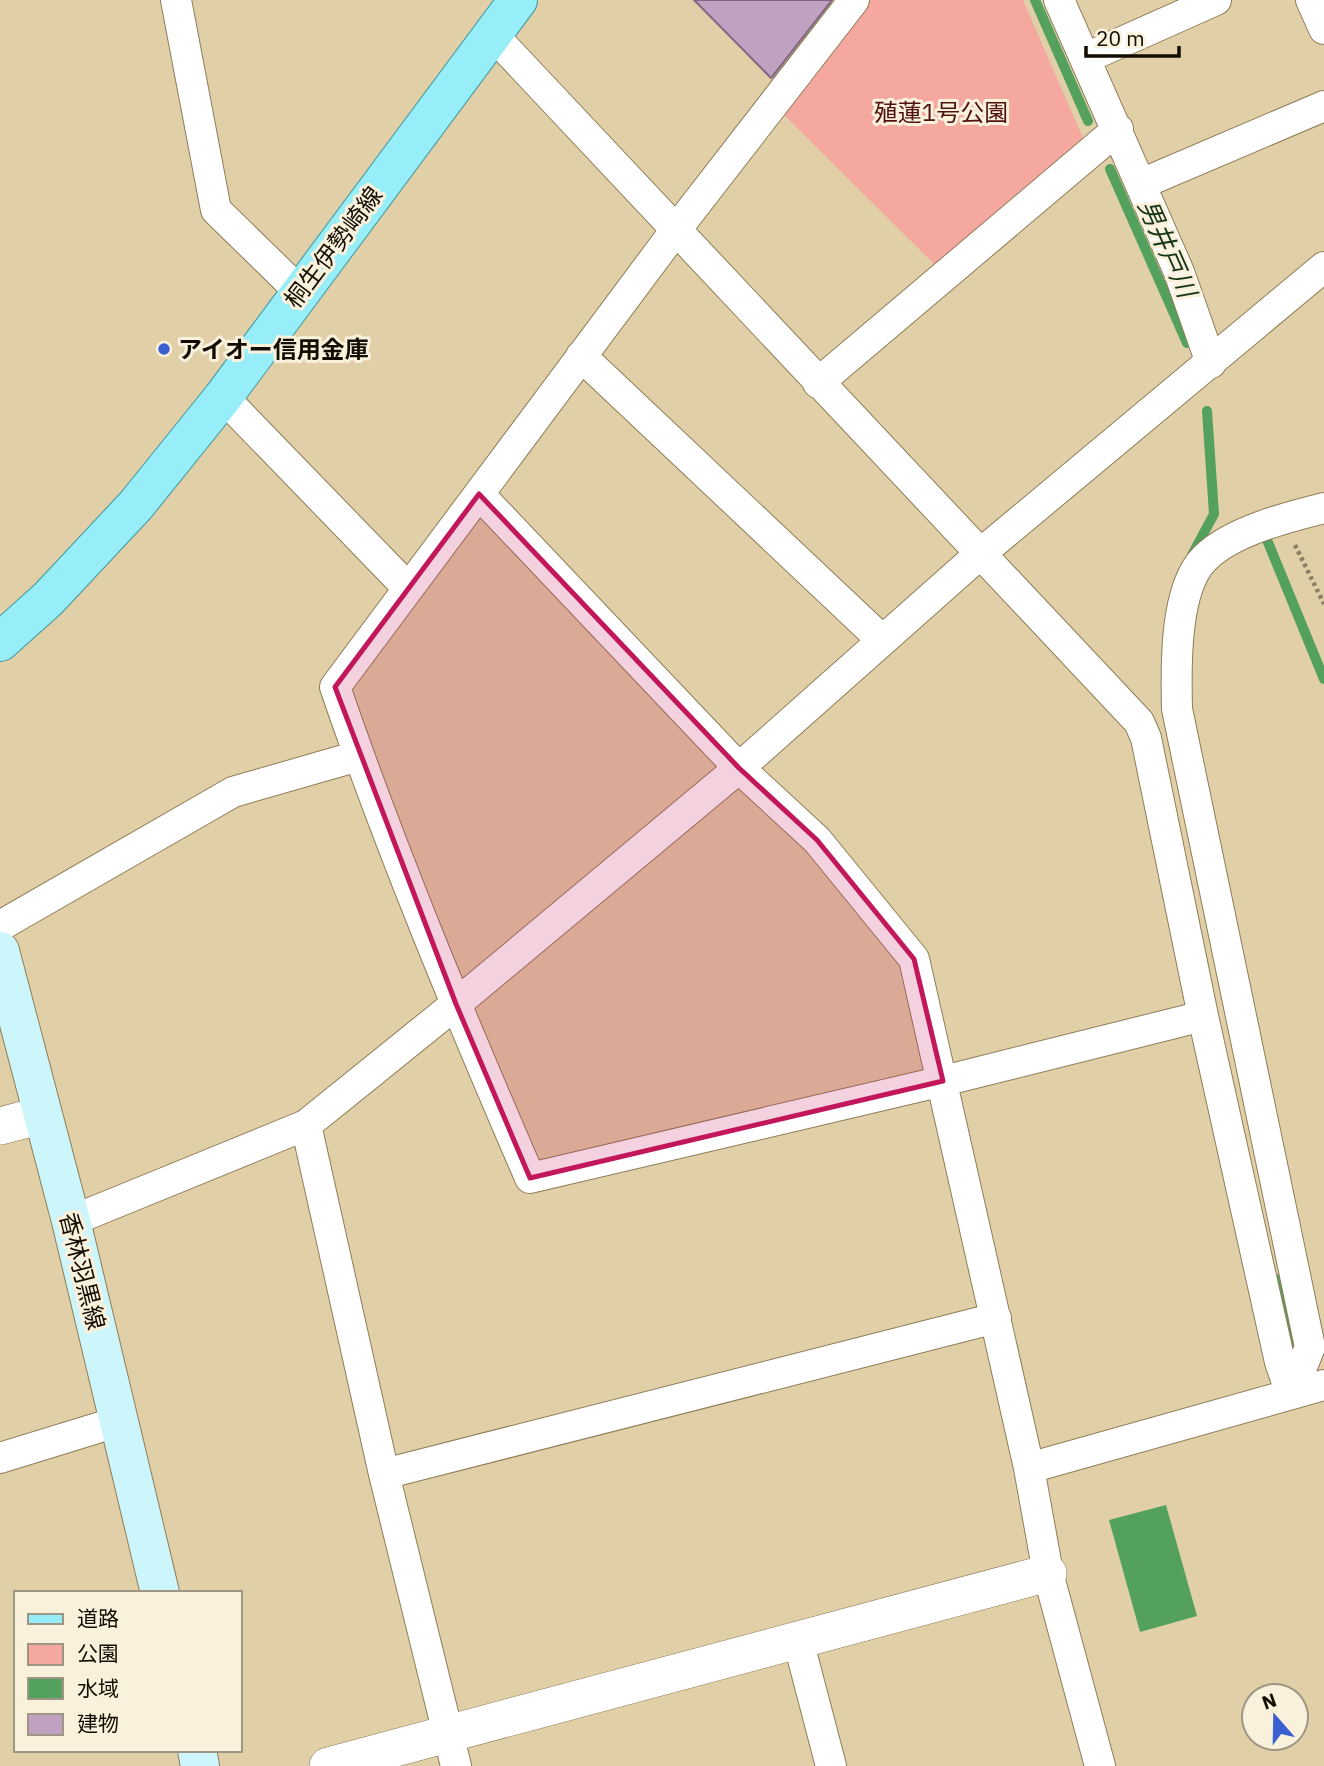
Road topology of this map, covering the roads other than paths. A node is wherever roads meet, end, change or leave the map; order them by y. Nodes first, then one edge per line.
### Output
1 (176, 0) edge
2 (518, 0) edge
3 (854, 0) edge
4 (1059, 0) edge
5 (1216, 0) edge
6 (1311, 0) edge
7 (1324, 29) edge
8 (492, 34) junction
9 (1086, 58) junction
10 (1324, 106) edge
11 (1118, 129) junction
12 (1141, 184) junction
13 (675, 231) junction
14 (1324, 267) edge
15 (300, 292) junction
16 (581, 356) junction
17 (1211, 363) junction
18 (818, 383) junction
19 (223, 397) junction
20 (479, 494) junction
21 (1324, 508) edge
22 (980, 554) junction
23 (408, 588) junction
24 (882, 640) junction
25 (0, 642) edge
26 (359, 756) junction
27 (739, 768) junction
28 (0, 926) edge
29 (0, 951) edge
30 (456, 1004) junction
31 (1203, 1016) junction
32 (943, 1081) junction
33 (42, 1115) junction
34 (306, 1125) junction
35 (0, 1126) edge
36 (71, 1221) junction
37 (996, 1318) junction
38 (1324, 1385) edge
39 (1291, 1394) junction
40 (120, 1422) junction
41 (0, 1458) edge
42 (1029, 1468) junction
43 (384, 1474) junction
44 (1048, 1573) junction
45 (160, 1591) edge
46 (798, 1640) junction
47 (452, 1750) edge
48 (328, 1766) edge
49 (831, 1766) edge
50 (1100, 1766) edge

1 - 15 street
2 - 8 main road, 桐生伊勢崎線
3 - 13 street
4 - 9 street
5 - 9 street
6 - 7 street
8 - 13 street
8 - 15 main road, 桐生伊勢崎線
9 - 11 street
10 - 12 street
11 - 12 street
11 - 18 street
12 - 17 street
13 - 16 street
13 - 18 street
14 - 17 street
15 - 19 main road, 桐生伊勢崎線
16 - 20 street
16 - 24 street
17 - 22 street
18 - 22 street
19 - 23 street
19 - 25 main road, 桐生伊勢崎線
20 - 23 street
20 - 27 street
21 - 39 street
22 - 24 street
22 - 31 street
23 - 26 street
24 - 27 street
26 - 28 street
26 - 30 street
27 - 30 street
27 - 32 street
29 - 33 main road, 香林羽黒線
30 - 32 street
30 - 34 street
31 - 32 street
31 - 39 street
32 - 37 street
33 - 35 street
33 - 36 main road, 香林羽黒線
34 - 36 street
34 - 43 street
36 - 40 main road, 香林羽黒線
37 - 42 street
37 - 43 street
38 - 39 street
39 - 42 street
40 - 41 street
40 - 45 main road, 香林羽黒線
42 - 44 street
43 - 47 street
44 - 46 street
44 - 50 street
46 - 47 street
46 - 49 street
47 - 48 street

